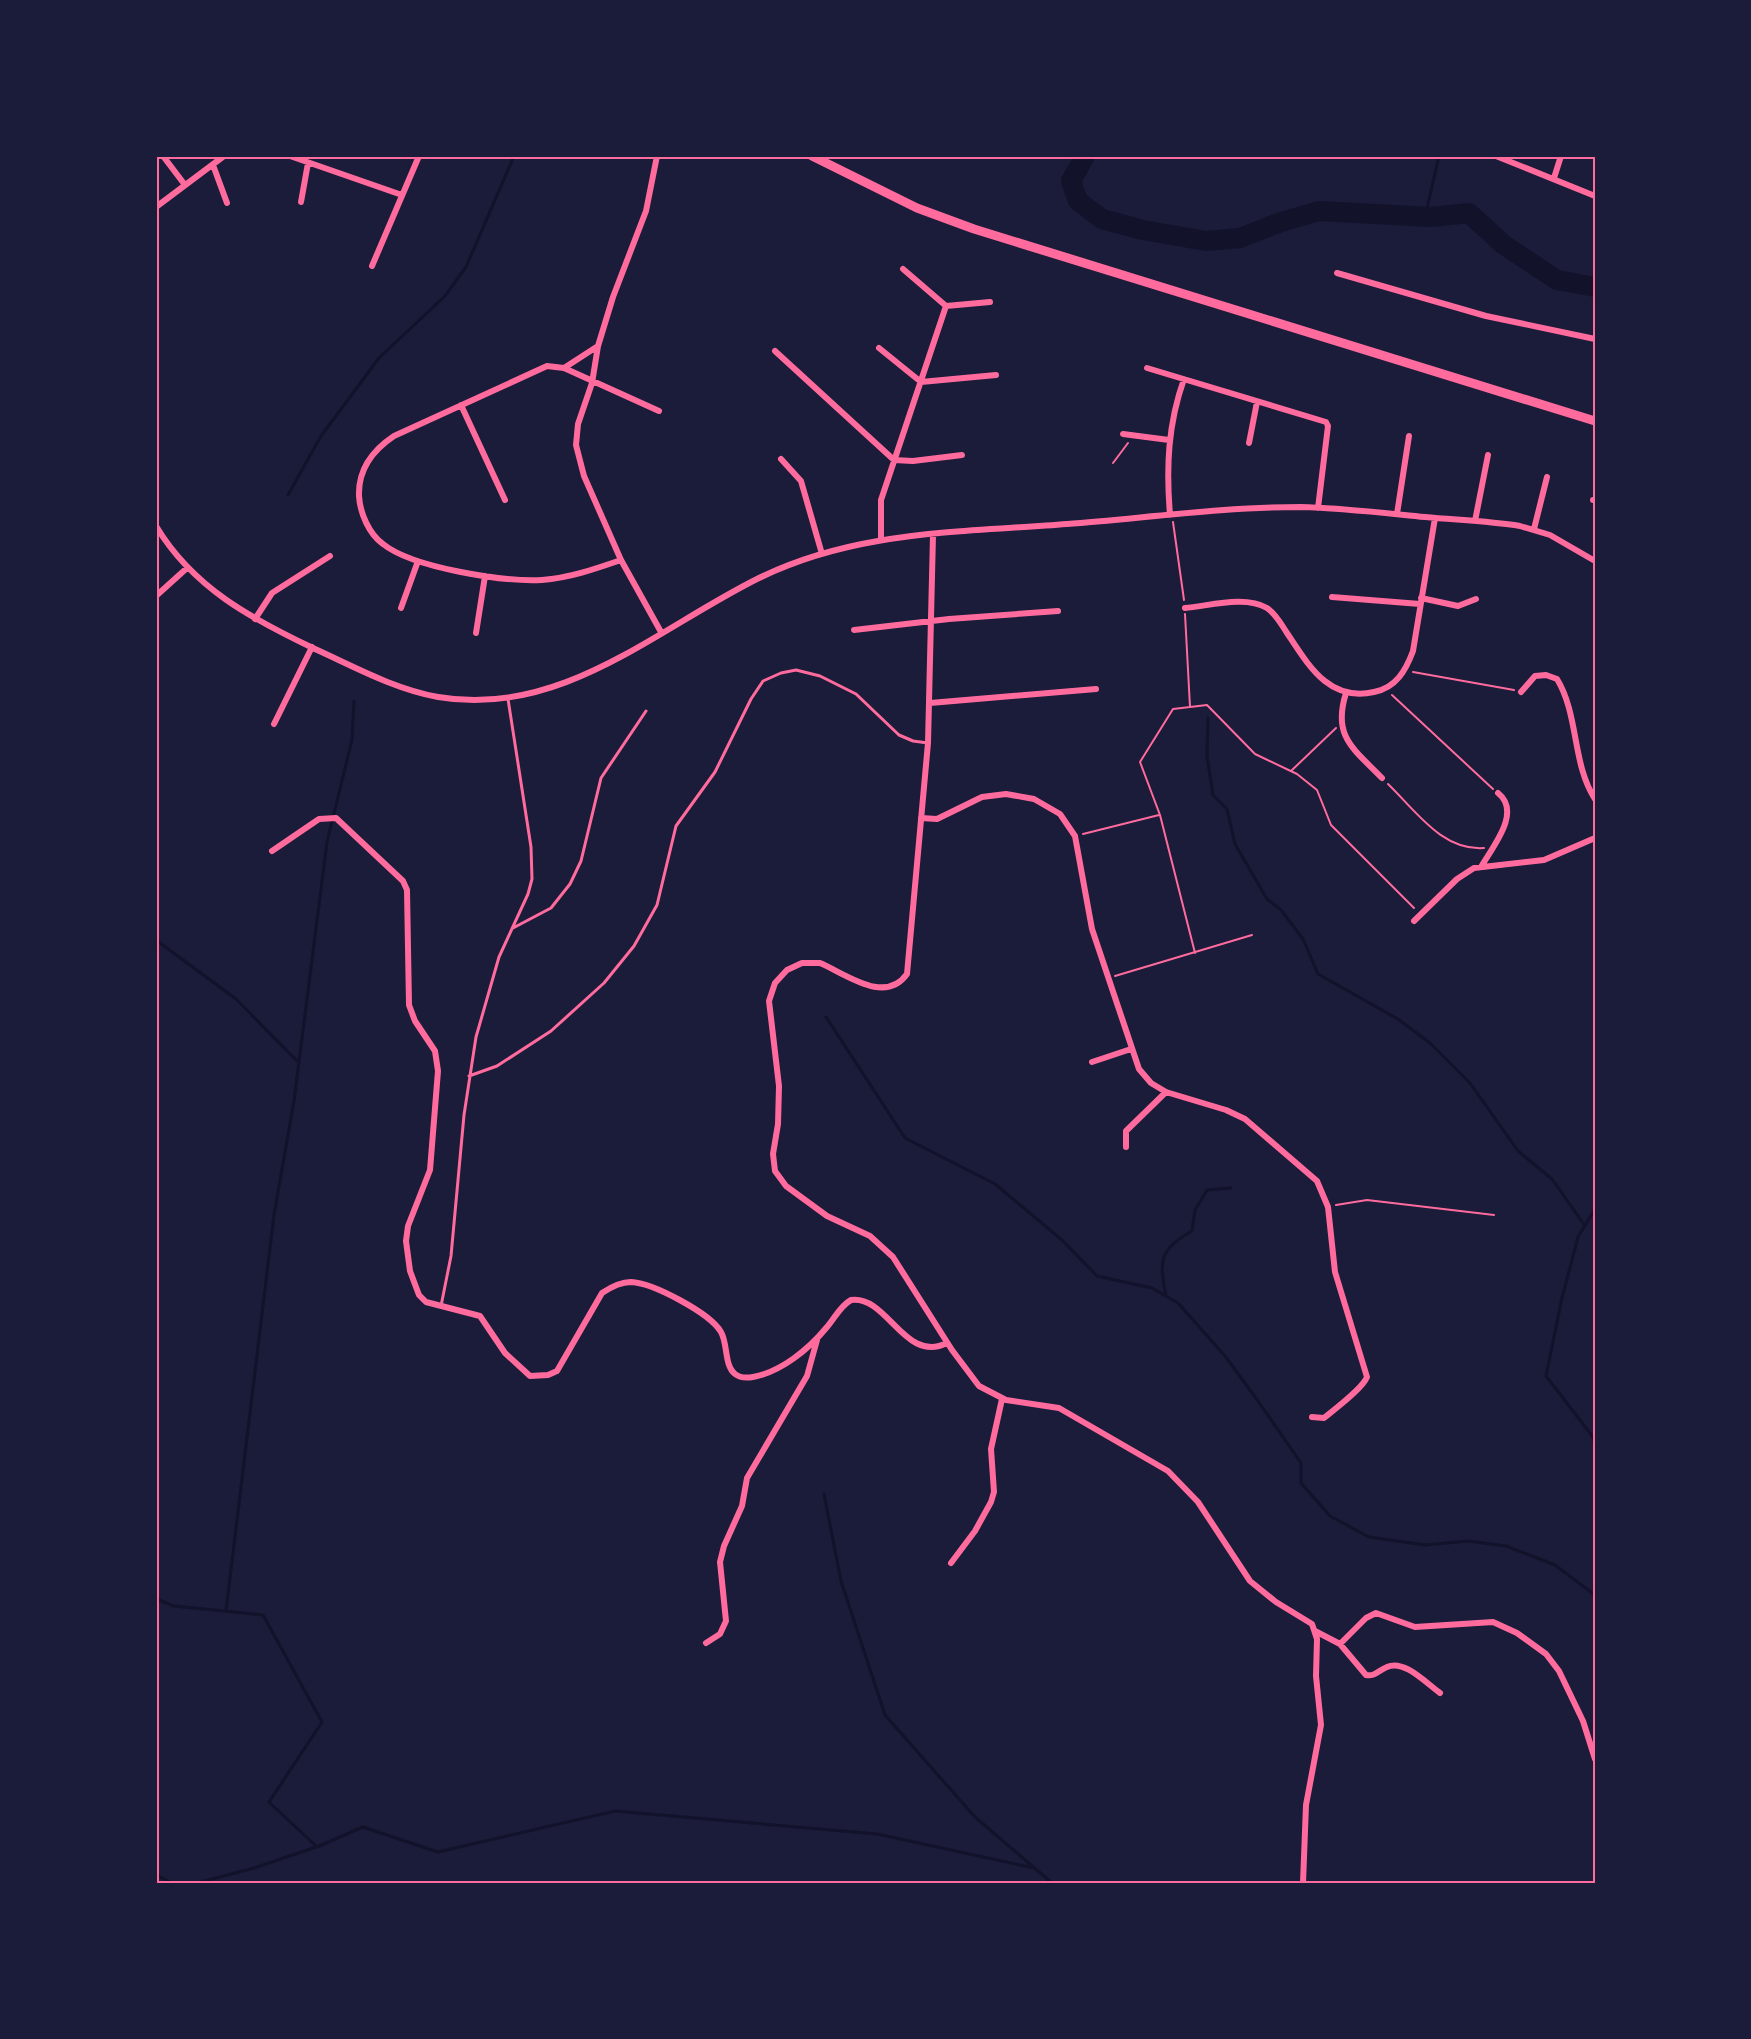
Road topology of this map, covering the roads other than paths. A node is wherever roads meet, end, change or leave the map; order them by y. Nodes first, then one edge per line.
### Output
1 (163, 156) edge
2 (224, 156) edge
3 (290, 156) edge
4 (419, 156) edge
5 (657, 156) edge
6 (812, 156) edge
7 (1496, 156) edge
8 (1561, 156) edge
9 (308, 163) junction
10 (213, 165) junction
11 (1554, 178) junction
12 (184, 185) junction
13 (402, 195) junction
14 (1595, 196) edge
15 (301, 202) dead end
16 (227, 203) dead end
17 (156, 207) edge
18 (372, 266) dead end
19 (903, 269) dead end
20 (1337, 273) dead end
21 (990, 302) dead end
22 (946, 306) junction
23 (1595, 339) edge
24 (598, 346) junction
25 (879, 348) dead end
26 (775, 351) dead end
27 (564, 368) junction
28 (1147, 368) dead end
29 (996, 375) dead end
30 (1184, 379) junction
31 (921, 382) junction
32 (592, 383) junction
33 (1257, 402) junction
34 (461, 405) junction
35 (659, 411) dead end
36 (1595, 421) edge
37 (1123, 434) dead end
38 (1409, 436) dead end
39 (1169, 440) junction
40 (1249, 442) dead end
41 (962, 455) dead end
42 (1488, 456) dead end
43 (781, 459) dead end
44 (894, 460) junction
45 (1547, 477) dead end
46 (505, 500) dead end
47 (1318, 508) junction
48 (1397, 514) junction
49 (1170, 515) junction
50 (1435, 518) junction
51 (1475, 521) junction
52 (156, 526) edge
53 (1534, 529) junction
54 (933, 535) junction
55 (881, 540) junction
56 (822, 554) junction
57 (330, 556) dead end
58 (621, 560) junction
59 (418, 561) junction
60 (1595, 561) edge
61 (187, 568) junction
62 (485, 576) junction
63 (156, 596) edge
64 (1332, 597) dead end
65 (1476, 599) dead end
66 (1421, 601) junction
67 (401, 608) dead end
68 (1185, 608) dead end
69 (1058, 611) dead end
70 (255, 619) junction
71 (932, 621) junction
72 (854, 630) dead end
73 (662, 632) junction
74 (476, 633) dead end
75 (312, 647) junction
76 (1096, 689) dead end
77 (1521, 692) road end
78 (1346, 693) junction
79 (508, 699) junction
80 (930, 703) junction
81 (646, 711) dead end
82 (274, 724) dead end
83 (928, 743) junction
84 (1382, 778) road end
85 (1498, 793) road end
86 (1595, 799) edge
87 (921, 818) junction
88 (1595, 838) edge
89 (272, 851) dead end
90 (1481, 867) junction
91 (1414, 921) dead end
92 (512, 929) junction
93 (1131, 1048) junction
94 (1092, 1062) dead end
95 (468, 1076) junction
96 (1166, 1092) junction
97 (1126, 1147) dead end
98 (441, 1306) junction
99 (817, 1339) junction
100 (947, 1343) junction
101 (1002, 1399) junction
102 (1312, 1417) dead end
103 (951, 1563) dead end
104 (1316, 1631) junction
105 (706, 1643) dead end
106 (1340, 1644) junction
107 (1440, 1693) dead end
108 (1595, 1759) edge
109 (1303, 1883) edge

1 - 12 street
2 - 10 street
3 - 9 street
4 - 13 street
5 - 24 street
6 - 36 main road
7 - 11 street
8 - 11 street
9 - 13 street
9 - 15 street
10 - 12 street
10 - 16 street
11 - 14 street
12 - 17 street
13 - 18 street
19 - 22 street
20 - 23 street
21 - 22 street
22 - 31 street
24 - 27 street
24 - 32 street
25 - 31 street
26 - 44 street
27 - 32 street
27 - 34 street
28 - 30 street
29 - 31 street
30 - 33 street
30 - 39 street
31 - 44 street
32 - 35 street
32 - 58 street
33 - 40 street
33 - 47 street
34 - 46 street
34 - 59 street
37 - 39 street
38 - 48 street
39 - 49 street
41 - 44 street
42 - 51 street
43 - 56 street
44 - 55 street
45 - 53 street
47 - 48 street
47 - 49 street
48 - 50 street
49 - 54 street
50 - 51 street
50 - 66 street
51 - 53 street
52 - 61 street
53 - 60 street
54 - 55 street
54 - 71 street
55 - 56 street
56 - 73 street
57 - 70 street
58 - 62 street
58 - 73 street
59 - 62 street
59 - 67 street
61 - 63 street
61 - 70 street
62 - 74 street
64 - 66 street
65 - 66 street
66 - 78 street
68 - 78 street
69 - 71 street
70 - 75 street
71 - 72 street
71 - 80 street
73 - 79 street
75 - 79 street
75 - 82 street
76 - 80 street
77 - 86 street
78 - 84 street
79 - 92 lane
80 - 83 street
81 - 92 lane
83 - 87 street
83 - 95 lane
85 - 90 street
87 - 93 street
87 - 100 street
88 - 90 street
89 - 98 street
90 - 91 street
92 - 95 lane
93 - 94 street
93 - 96 street
95 - 98 lane
96 - 97 street
96 - 102 street
98 - 99 street
99 - 100 street
99 - 105 street
100 - 101 street
101 - 103 street
101 - 104 street
104 - 106 street
104 - 109 street
106 - 107 street
106 - 108 street

